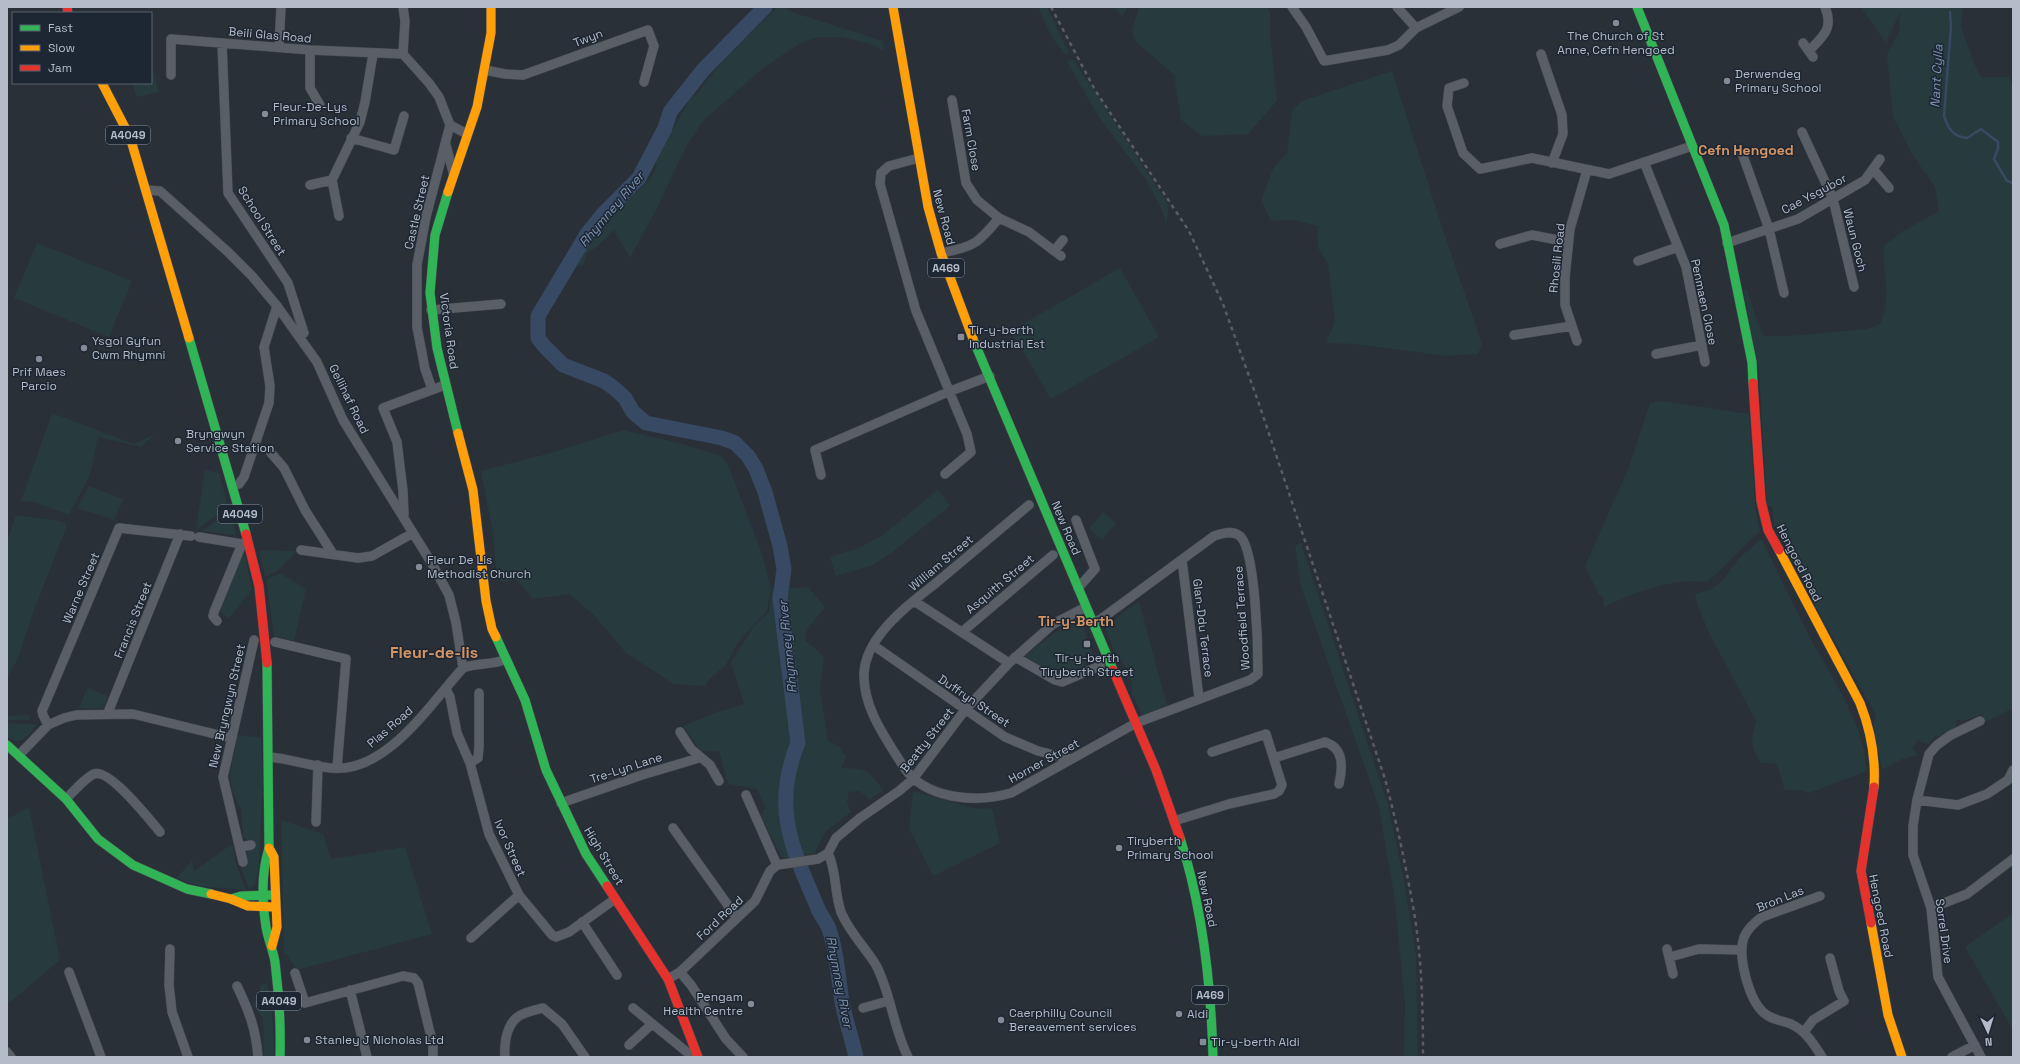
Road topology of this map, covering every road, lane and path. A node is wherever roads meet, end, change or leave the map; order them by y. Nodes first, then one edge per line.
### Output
1 (281, 7) edge
2 (403, 7) edge
3 (491, 7) edge
4 (893, 7) edge
5 (1292, 7) edge
6 (1397, 7) edge
7 (1459, 7) edge
8 (1637, 7) edge
9 (1825, 7) edge
10 (1416, 28) junction
11 (222, 43) junction
12 (1803, 43) dead end
13 (279, 47) junction
14 (310, 50) junction
15 (373, 54) junction
16 (403, 54) junction
17 (1541, 54) dead end
18 (485, 70) junction
19 (171, 75) dead end
20 (644, 82) dead end
21 (1464, 83) dead end
22 (103, 84) edge
23 (952, 100) dead end
24 (320, 105) dead end
25 (404, 116) dead end
26 (450, 125) junction
27 (1802, 132) dead end
28 (467, 134) junction
29 (351, 138) junction
30 (445, 141) junction
31 (1692, 146) junction
32 (1742, 153) dead end
33 (919, 158) junction
34 (1880, 159) dead end
35 (1644, 162) junction
36 (1552, 163) junction
37 (1873, 169) junction
38 (1587, 170) junction
39 (453, 172) junction
40 (332, 180) junction
41 (310, 185) dead end
42 (1889, 188) dead end
43 (146, 190) junction
44 (1832, 199) junction
45 (339, 216) dead end
46 (999, 218) junction
47 (1769, 229) junction
48 (1063, 240) dead end
49 (1568, 242) junction
50 (1727, 243) junction
51 (1500, 244) dead end
52 (1678, 247) junction
53 (941, 253) junction
54 (1638, 261) dead end
55 (1854, 287) dead end
56 (1784, 293) dead end
57 (501, 304) dead end
58 (277, 306) junction
59 (431, 310) junction
60 (1572, 326) junction
61 (304, 333) dead end
62 (1514, 335) dead end
63 (1577, 340) dead end
64 (1702, 345) junction
65 (1656, 354) dead end
66 (1705, 362) dead end
67 (990, 376) junction
68 (445, 385) junction
69 (432, 389) junction
70 (948, 392) junction
71 (270, 453) dead end
72 (945, 474) dead end
73 (821, 475) dead end
74 (232, 486) junction
75 (1029, 505) dead end
76 (404, 517) junction
77 (1076, 520) dead end
78 (413, 533) junction
79 (180, 534) junction
80 (246, 542) junction
81 (301, 550) dead end
82 (333, 554) junction
83 (1053, 555) dead end
84 (1182, 560) junction
85 (1078, 588) junction
86 (914, 601) junction
87 (1086, 607) junction
88 (216, 621) dead end
89 (1093, 624) junction
90 (962, 632) junction
91 (254, 640) dead end
92 (275, 642) dead end
93 (873, 645) junction
94 (506, 659) junction
95 (1012, 660) junction
96 (1100, 666) dead end
97 (463, 668) junction
98 (446, 689) junction
99 (479, 692) dead end
100 (1199, 698) junction
101 (965, 710) junction
102 (109, 714) junction
103 (1980, 721) dead end
104 (1136, 723) junction
105 (48, 725) junction
106 (680, 732) dead end
107 (231, 738) junction
108 (7, 745) edge
109 (1212, 752) dead end
110 (19, 755) junction
111 (270, 757) junction
112 (699, 758) junction
113 (1274, 758) junction
114 (1071, 759) junction
115 (470, 762) junction
116 (318, 766) junction
117 (338, 768) junction
118 (2013, 770) edge
119 (913, 779) junction
120 (720, 781) dead end
121 (1340, 784) dead end
122 (746, 795) dead end
123 (66, 799) junction
124 (1917, 800) junction
125 (561, 803) junction
126 (1174, 821) junction
127 (316, 822) dead end
128 (672, 828) dead end
129 (160, 832) dead end
130 (251, 845) dead end
131 (240, 847) junction
132 (269, 848) junction
133 (828, 853) junction
134 (2013, 859) edge
135 (244, 862) dead end
136 (780, 864) junction
137 (275, 895) junction
138 (519, 895) junction
139 (265, 896) junction
140 (1820, 896) dead end
141 (231, 899) junction
142 (615, 899) junction
143 (265, 907) junction
144 (276, 907) junction
145 (1931, 908) junction
146 (737, 918) junction
147 (582, 922) junction
148 (471, 938) dead end
149 (272, 946) junction
150 (170, 949) dead end
151 (1742, 950) junction
152 (1830, 958) dead end
153 (69, 972) dead end
154 (680, 972) junction
155 (295, 973) dead end
156 (1673, 974) dead end
157 (617, 975) dead end
158 (668, 979) junction
159 (237, 986) dead end
160 (350, 990) junction
161 (888, 1001) junction
162 (633, 1008) dead end
163 (863, 1008) dead end
164 (652, 1024) junction
165 (1804, 1032) junction
166 (628, 1045) dead end
167 (1975, 1045) junction
168 (7, 1052) edge
169 (11, 1057) edge
170 (101, 1057) edge
171 (188, 1057) edge
172 (258, 1057) edge
173 (280, 1057) edge
174 (367, 1057) edge
175 (433, 1057) edge
176 (505, 1057) edge
177 (585, 1057) edge
178 (693, 1057) edge
179 (698, 1057) edge
180 (743, 1057) edge
181 (908, 1057) edge
182 (1213, 1057) edge
183 (1822, 1057) edge
184 (1902, 1057) edge
185 (1952, 1057) edge
186 (1981, 1057) edge

1 - 13 street
2 - 16 street
3 - 18 main road, Victoria Road
4 - 33 main road, New Road / A469
5 - 10 street
6 - 10 street
7 - 10 street
8 - 31 main road, Hengoed Road
9 - 12 street
11 - 13 street, Beili Glas Road
11 - 19 street, Beili Glas Road
11 - 61 street, School Street
13 - 14 street, Beili Glas Road
14 - 15 street, Beili Glas Road
14 - 24 street
15 - 16 street, Beili Glas Road
15 - 29 street
16 - 26 street
17 - 36 street
18 - 20 street, Twyn
18 - 28 main road, Victoria Road
21 - 36 street
22 - 43 main road, A4049
23 - 46 street, Farm Close
25 - 29 street
26 - 28 street
26 - 30 street, Castle Street
27 - 44 street, Waun Goch
28 - 39 main road, Victoria Road
29 - 40 street
30 - 39 street
30 - 69 street, Castle Street
31 - 35 street
31 - 50 main road, Hengoed Road
32 - 47 street
33 - 53 main road, New Road / A469
33 - 70 street
34 - 37 street, Cae Ysgubor
35 - 38 street
35 - 52 street, Penmaen Close
36 - 38 street
37 - 42 street
37 - 44 street, Cae Ysgubor
38 - 49 street, Rhosili Road
39 - 59 main road, Victoria Road
40 - 41 street
40 - 45 street
43 - 58 street, Gellihaf Road
43 - 74 main road, A4049
44 - 47 street, Cae Ysgubor
44 - 55 street, Waun Goch
46 - 48 street, Farm Close
46 - 53 street
47 - 50 street, Cae Ysgubor
47 - 56 street
49 - 51 street
49 - 60 street, Rhosili Road
50 - 184 main road, Hengoed Road
52 - 54 street, Penmaen Close
52 - 64 street, Penmaen Close
53 - 67 main road, New Road / A469
57 - 59 street
58 - 74 street
58 - 76 street, Gellihaf Road
59 - 68 main road, Victoria Road
60 - 62 street
60 - 63 street, Rhosili Road
64 - 65 street
64 - 66 street, Penmaen Close
67 - 70 street
67 - 85 main road, New Road / A469
68 - 69 street
68 - 94 main road, Victoria Road
69 - 76 street
70 - 72 street
70 - 73 street
71 - 82 street
74 - 80 main road, A4049
75 - 86 street, William Street
76 - 78 street, Gellihaf Road
77 - 85 street
78 - 82 street
78 - 97 street, Gellihaf Road
79 - 80 street, Warne Street
79 - 102 street, Francis Street
79 - 105 street, Warne Street
80 - 88 street
80 - 111 main road, A4049
81 - 82 street
83 - 90 street, Asquith Street
84 - 89 street, Woodfield Terrace
84 - 100 street, Glan-Ddu Terrace
84 - 100 street, Woodfield Terrace
85 - 87 main road, New Road / A469
86 - 90 street
86 - 93 street, William Street
87 - 89 main road, New Road / A469
87 - 95 street, Beatty Street
89 - 104 main road, New Road / A469
90 - 95 street
91 - 107 street, New Bryngwyn Street
92 - 117 street
93 - 101 street, Duffryn Street
93 - 119 street, William Street
94 - 97 street
94 - 125 main road, High Street
95 - 96 street
95 - 101 street, Beatty Street
97 - 98 street, Plas Road
98 - 115 street, Ivor Street
98 - 117 street, Plas Road
99 - 115 street
100 - 104 street, Woodfield Terrace
101 - 114 street, Duffryn Street
101 - 119 street, Beatty Street
102 - 105 street
102 - 107 street
103 - 124 street, Sorrel Drive
104 - 114 street, Horner Street
104 - 126 main road, New Road / A469
105 - 110 street
106 - 112 street
107 - 131 street, New Bryngwyn Street
108 - 110 main road
109 - 113 street
110 - 123 main road
111 - 116 street, Plas Road
111 - 132 main road, A4049
112 - 120 street
112 - 125 street, Tre-Lyn Lane
113 - 121 street
113 - 126 street
114 - 119 street, Horner Street
115 - 138 street, Ivor Street
116 - 117 street, Plas Road
116 - 127 street
118 - 124 street
119 - 133 street, Beatty Street
122 - 136 street
123 - 129 street
123 - 141 main road
124 - 145 street, Sorrel Drive
125 - 142 main road, High Street
126 - 182 main road, New Road / A469
128 - 146 street
130 - 131 street
131 - 135 street, New Bryngwyn Street
132 - 137 main road, A4049
132 - 139 main road, A4049
133 - 136 street, Beatty Street
133 - 161 street
134 - 145 street
136 - 146 street, Ford Road
137 - 139 main road
137 - 144 main road, A4049
138 - 147 street, Ivor Street
138 - 148 street
139 - 141 main road
139 - 143 main road, A4049
140 - 151 street, Bron Las
141 - 143 main road
142 - 147 street, Ivor Street
142 - 158 main road, High Street
143 - 144 main road
143 - 149 main road, A4049
144 - 149 main road, A4049
145 - 167 street, Sorrel Drive
146 - 154 street, Ford Road
147 - 157 street
149 - 173 main road, A4049
150 - 171 street
151 - 156 street
151 - 165 street, Bron Las
152 - 165 street
153 - 170 street
154 - 158 street, Ford Road
154 - 180 street
155 - 160 street
158 - 179 main road, High Street
159 - 172 street
160 - 174 street
160 - 175 street
161 - 163 street
161 - 181 street
162 - 164 street
164 - 166 street
164 - 178 street
165 - 183 street, Bron Las
167 - 185 street
167 - 186 street, Sorrel Drive
168 - 169 street
176 - 177 street

